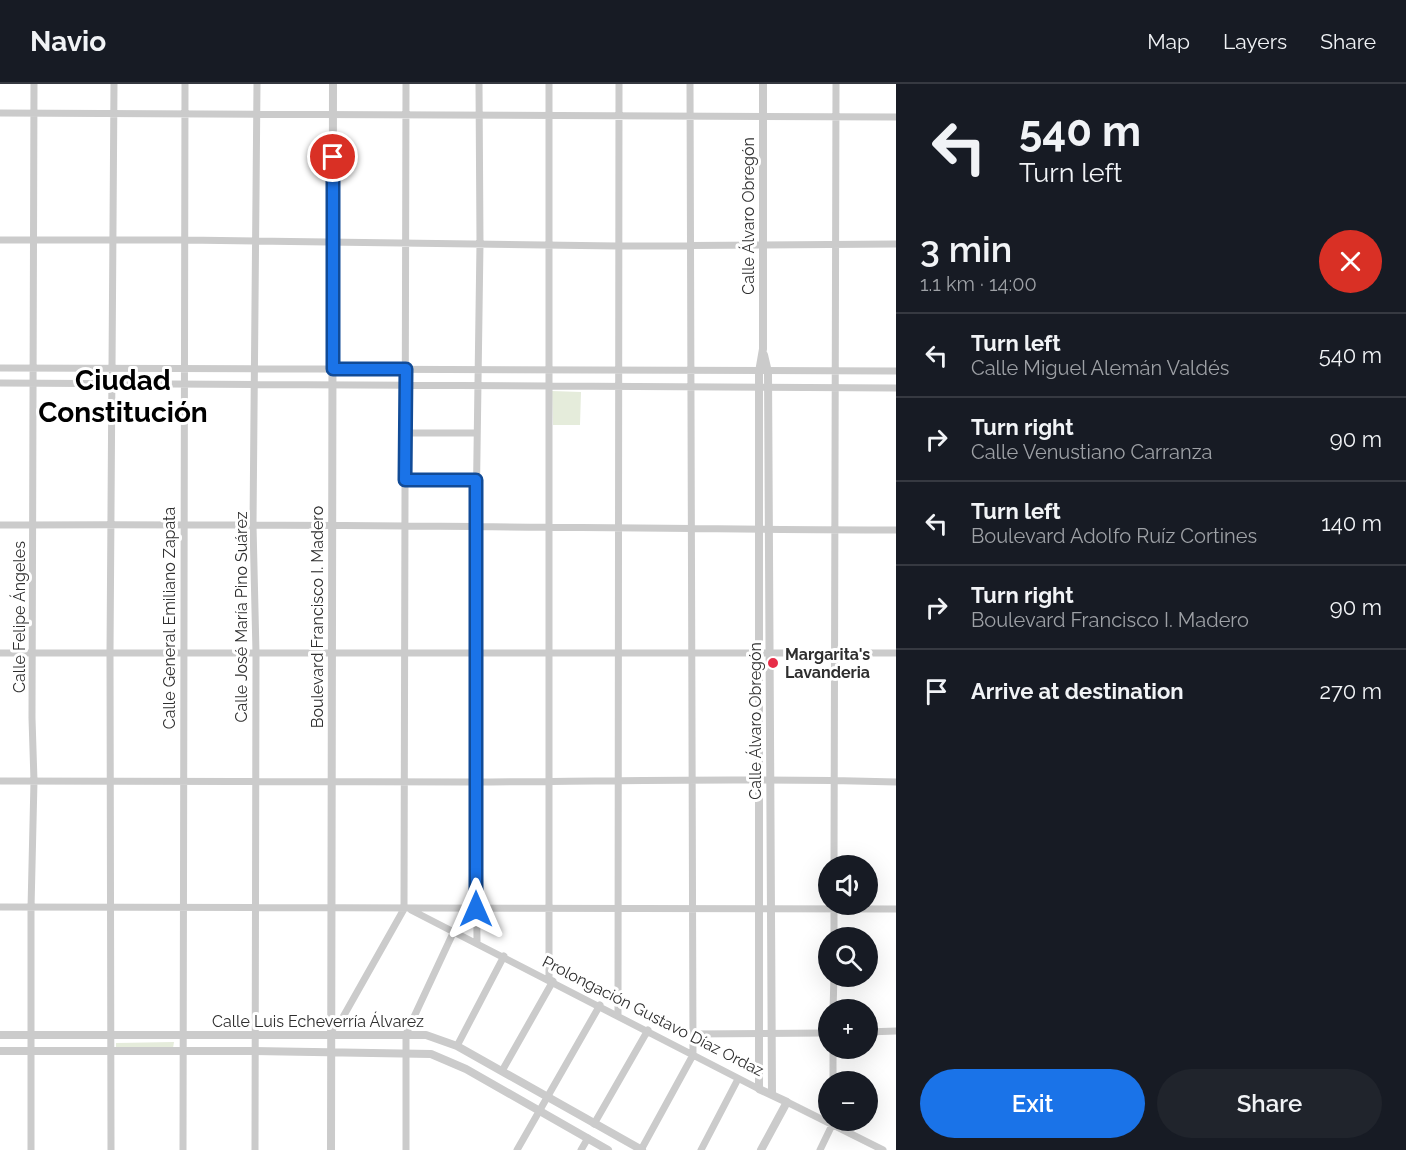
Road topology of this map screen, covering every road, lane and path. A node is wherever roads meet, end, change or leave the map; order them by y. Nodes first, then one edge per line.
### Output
1 (34, 84) edge
2 (114, 84) edge
3 (184, 84) edge
4 (257, 84) edge
5 (333, 84) edge
6 (406, 84) edge
7 (479, 84) edge
8 (549, 84) edge
9 (619, 84) edge
10 (690, 84) edge
11 (764, 84) edge
12 (836, 84) edge
13 (0, 113) edge
14 (33, 113) junction
15 (114, 113) junction
16 (184, 114) junction
17 (257, 115) junction
18 (333, 115) junction
19 (479, 115) junction
20 (406, 116) junction
21 (837, 116) junction
22 (549, 117) junction
23 (619, 117) junction
24 (690, 117) junction
25 (896, 117) edge
26 (763, 118) junction
27 (0, 240) edge
28 (33, 240) junction
29 (113, 240) junction
30 (184, 240) junction
31 (256, 242) junction
32 (332, 243) junction
33 (406, 243) junction
34 (480, 243) junction
35 (549, 244) junction
36 (690, 244) junction
37 (763, 244) junction
38 (896, 244) edge
39 (836, 245) junction
40 (617, 246) junction
41 (0, 368) edge
42 (33, 369) junction
43 (184, 369) junction
44 (255, 369) junction
45 (333, 369) junction
46 (406, 369) junction
47 (478, 369) junction
48 (113, 370) junction
49 (548, 371) junction
50 (619, 371) junction
51 (691, 371) junction
52 (896, 371) edge
53 (764, 372) junction
54 (835, 372) junction
55 (0, 383) edge
56 (34, 383) junction
57 (113, 384) junction
58 (184, 384) junction
59 (255, 384) junction
60 (333, 384) junction
61 (406, 385) junction
62 (477, 386) junction
63 (548, 386) junction
64 (619, 386) junction
65 (691, 387) junction
66 (764, 388) junction
67 (835, 388) junction
68 (896, 388) edge
69 (406, 434) junction
70 (476, 434) junction
71 (405, 480) junction
72 (476, 480) junction
73 (0, 525) edge
74 (33, 525) junction
75 (112, 525) junction
76 (183, 525) junction
77 (253, 525) junction
78 (332, 525) junction
79 (476, 526) junction
80 (547, 526) junction
81 (405, 527) junction
82 (619, 527) junction
83 (764, 529) junction
84 (691, 530) junction
85 (835, 530) junction
86 (896, 530) edge
87 (110, 652) junction
88 (183, 652) junction
89 (618, 652) junction
90 (692, 652) junction
91 (759, 652) junction
92 (769, 652) junction
93 (0, 653) edge
94 (32, 653) junction
95 (256, 653) junction
96 (331, 653) junction
97 (548, 653) junction
98 (836, 653) junction
99 (896, 653) edge
100 (405, 654) junction
101 (476, 654) junction
102 (692, 778) junction
103 (759, 778) junction
104 (770, 778) junction
105 (110, 779) junction
106 (184, 779) junction
107 (254, 780) junction
108 (332, 780) junction
109 (549, 780) junction
110 (618, 780) junction
111 (834, 780) junction
112 (0, 781) edge
113 (34, 781) junction
114 (405, 782) junction
115 (476, 782) junction
116 (896, 782) edge
117 (834, 855) edge
118 (112, 906) junction
119 (184, 907) junction
120 (256, 907) junction
121 (332, 907) junction
122 (0, 908) edge
123 (31, 908) junction
124 (818, 908) edge
125 (878, 908) edge
126 (407, 909) junction
127 (476, 909) junction
128 (548, 909) junction
129 (618, 909) junction
130 (692, 909) junction
131 (759, 909) junction
132 (771, 909) junction
133 (896, 909) edge
134 (454, 931) junction
135 (477, 942) junction
136 (504, 956) junction
137 (551, 980) junction
138 (600, 1005) junction
139 (618, 1016) junction
140 (648, 1030) junction
141 (896, 1031) edge
142 (878, 1032) edge
143 (331, 1033) junction
144 (818, 1033) edge
145 (405, 1034) junction
146 (693, 1034) junction
147 (759, 1034) junction
148 (772, 1034) junction
149 (0, 1035) edge
150 (31, 1035) junction
151 (183, 1035) junction
152 (255, 1035) junction
153 (112, 1036) junction
154 (457, 1046) junction
155 (0, 1051) edge
156 (31, 1051) junction
157 (112, 1051) junction
158 (183, 1051) junction
159 (254, 1051) junction
160 (332, 1052) junction
161 (404, 1053) junction
162 (693, 1055) junction
163 (502, 1071) junction
164 (738, 1079) junction
165 (759, 1089) junction
166 (772, 1095) junction
167 (547, 1098) junction
168 (787, 1102) junction
169 (539, 1111) junction
170 (818, 1116) edge
171 (594, 1124) junction
172 (829, 1131) edge
173 (848, 1131) edge
174 (588, 1138) junction
175 (31, 1150) edge
176 (111, 1150) edge
177 (183, 1150) edge
178 (255, 1150) edge
179 (331, 1150) edge
180 (406, 1150) edge
181 (517, 1150) edge
182 (581, 1150) edge
183 (608, 1150) edge
184 (642, 1150) edge
185 (701, 1150) edge
186 (761, 1150) edge
187 (820, 1150) edge
188 (883, 1150) edge

1 - 14 street, Calle Felipe Ángeles
2 - 15 street
3 - 16 street, Calle General Emiliano Zapata
4 - 17 street, Calle José María Pino Suárez
5 - 18 street, Boulevard Francisco I. Madero
6 - 20 street
7 - 19 street
8 - 22 street
9 - 23 street
10 - 24 street
11 - 26 street, Calle Álvaro Obregón
12 - 21 street
13 - 14 street
14 - 15 street
14 - 28 street, Calle Felipe Ángeles
15 - 16 street
15 - 29 street
16 - 17 street
16 - 30 street, Calle General Emiliano Zapata
17 - 18 street
17 - 31 street, Calle José María Pino Suárez
18 - 20 street
18 - 32 street, Boulevard Francisco I. Madero
19 - 20 street
19 - 22 street
19 - 34 street
20 - 33 street
21 - 25 street
21 - 26 street
21 - 39 street
22 - 23 street
22 - 35 street
23 - 24 street
23 - 40 street
24 - 26 street
24 - 36 street
26 - 37 street, Calle Álvaro Obregón
27 - 28 street
28 - 29 street
28 - 42 street, Calle Felipe Ángeles
29 - 30 street
29 - 48 street
30 - 31 street
30 - 43 street, Calle General Emiliano Zapata
31 - 32 street
31 - 44 street, Calle José María Pino Suárez
32 - 33 street
32 - 45 street, Boulevard Francisco I. Madero
33 - 34 street
33 - 46 street
34 - 35 street
34 - 47 street
35 - 40 street
35 - 49 street
36 - 37 street
36 - 40 street
36 - 51 street
37 - 39 street
37 - 53 street, Calle Álvaro Obregón
38 - 39 street
39 - 54 street
40 - 50 street
41 - 42 street
42 - 48 street
42 - 56 street, Calle Felipe Ángeles
43 - 44 street
43 - 48 street
43 - 58 street, Calle General Emiliano Zapata
44 - 45 street
44 - 59 street, Calle José María Pino Suárez
45 - 46 street
45 - 60 street, Boulevard Francisco I. Madero
46 - 47 street
46 - 61 street
47 - 49 street
47 - 62 street
48 - 57 street
49 - 50 street
49 - 63 street
50 - 51 street
50 - 64 street
51 - 53 street
51 - 65 street
52 - 54 street
53 - 54 street
53 - 66 street, Calle Álvaro Obregón
54 - 67 street
55 - 56 street
56 - 57 street
56 - 74 street, Calle Felipe Ángeles
57 - 58 street
57 - 75 street
58 - 59 street
58 - 76 street, Calle General Emiliano Zapata
59 - 60 street
59 - 77 street, Calle José María Pino Suárez
60 - 61 street
60 - 78 street, Boulevard Francisco I. Madero
61 - 62 street
61 - 69 street
62 - 63 street
62 - 70 street
63 - 64 street
63 - 80 street
64 - 65 street
64 - 82 street
65 - 66 street
65 - 84 street
66 - 67 street
66 - 83 street, Calle Álvaro Obregón
67 - 68 street
67 - 85 street
69 - 70 street
69 - 71 street
70 - 72 street
71 - 72 street
71 - 81 street
72 - 79 street
73 - 74 street
74 - 75 street
74 - 94 street, Calle Felipe Ángeles
75 - 76 street
75 - 87 street
76 - 77 street
76 - 88 street, Calle General Emiliano Zapata
77 - 78 street
77 - 95 street, Calle José María Pino Suárez
78 - 81 street
78 - 96 street, Boulevard Francisco I. Madero
79 - 80 street
79 - 81 street
79 - 101 street
80 - 82 street
80 - 97 street
81 - 100 street
82 - 84 street
82 - 89 street
83 - 84 street
83 - 85 street
83 - 91 street, Calle Álvaro Obregón
83 - 92 street, Calle Álvaro Obregón
84 - 90 street
85 - 86 street
85 - 98 street
87 - 88 street
87 - 94 street
87 - 105 street
88 - 95 street
88 - 106 street, Calle General Emiliano Zapata
89 - 90 street
89 - 97 street
89 - 110 street
90 - 91 street
90 - 102 street
91 - 92 street
91 - 103 street, Calle Álvaro Obregón
92 - 98 street
92 - 104 street, Calle Álvaro Obregón
93 - 94 street
94 - 113 street, Calle Felipe Ángeles
95 - 96 street
95 - 107 street, Calle José María Pino Suárez
96 - 100 street
96 - 108 street, Boulevard Francisco I. Madero
97 - 101 street
97 - 109 street
98 - 99 street
98 - 111 street
100 - 101 street
100 - 114 street
101 - 115 street
102 - 103 street
102 - 110 street
102 - 130 street
103 - 104 street
103 - 131 street, Calle Álvaro Obregón
104 - 111 street
104 - 132 street, Calle Álvaro Obregón
105 - 106 street
105 - 113 street
105 - 118 street
106 - 107 street
106 - 119 street, Calle General Emiliano Zapata
107 - 108 street
107 - 120 street, Calle José María Pino Suárez
108 - 114 street
108 - 121 street, Boulevard Francisco I. Madero
109 - 110 street
109 - 115 street
109 - 128 street
110 - 129 street
111 - 116 street
111 - 117 street
112 - 113 street
113 - 123 street, Calle Felipe Ángeles
114 - 115 street
114 - 126 street
115 - 127 street
118 - 119 street
118 - 123 street
118 - 153 street
119 - 120 street
119 - 151 street, Calle General Emiliano Zapata
120 - 121 street
120 - 152 street, Calle José María Pino Suárez
121 - 126 street
121 - 143 street, Boulevard Francisco I. Madero
122 - 123 street
123 - 150 street, Calle Felipe Ángeles
124 - 132 street
125 - 133 street
126 - 127 street
126 - 134 street, Prolongación Gustavo Díaz Ordaz
126 - 143 street
127 - 128 street
127 - 135 street
128 - 129 street
128 - 137 street
129 - 130 street
129 - 139 street
130 - 131 street
130 - 146 street
131 - 132 street
131 - 147 street, Calle Álvaro Obregón
132 - 148 street, Calle Álvaro Obregón
134 - 135 street, Prolongación Gustavo Díaz Ordaz
134 - 145 street
135 - 136 street, Prolongación Gustavo Díaz Ordaz
136 - 137 street, Prolongación Gustavo Díaz Ordaz
136 - 154 street
137 - 138 street, Prolongación Gustavo Díaz Ordaz
137 - 163 street
138 - 139 street, Prolongación Gustavo Díaz Ordaz
138 - 167 street
139 - 140 street, Prolongación Gustavo Díaz Ordaz
140 - 162 street, Prolongación Gustavo Díaz Ordaz
140 - 171 street
141 - 142 street
143 - 145 street, Calle Luis Echeverría Álvarez
143 - 152 street, Calle Luis Echeverría Álvarez
143 - 160 street, Boulevard Francisco I. Madero
144 - 148 street
145 - 154 street, Calle Luis Echeverría Álvarez
145 - 161 street
146 - 147 street
146 - 162 street
147 - 148 street
147 - 165 street, Calle Álvaro Obregón
148 - 166 street, Calle Álvaro Obregón
149 - 150 street, Calle Luis Echeverría Álvarez
150 - 153 street, Calle Luis Echeverría Álvarez
150 - 156 street, Calle Felipe Ángeles
151 - 152 street, Calle Luis Echeverría Álvarez
151 - 153 street, Calle Luis Echeverría Álvarez
151 - 158 street, Calle General Emiliano Zapata
152 - 159 street, Calle José María Pino Suárez
153 - 157 street
154 - 163 street, Calle Luis Echeverría Álvarez
155 - 156 street, Calle Luis Echeverría Álvarez
156 - 157 street, Calle Luis Echeverría Álvarez
156 - 175 street, Calle Felipe Ángeles
157 - 158 street, Calle Luis Echeverría Álvarez
157 - 176 street
158 - 159 street, Calle Luis Echeverría Álvarez
158 - 177 street, Calle General Emiliano Zapata
159 - 160 street, Calle Luis Echeverría Álvarez
159 - 178 street, Calle José María Pino Suárez
160 - 161 street, Calle Luis Echeverría Álvarez
160 - 179 street, Boulevard Francisco I. Madero
161 - 169 street, Calle Luis Echeverría Álvarez
161 - 180 street
162 - 164 street, Prolongación Gustavo Díaz Ordaz
162 - 184 street
163 - 167 street, Calle Luis Echeverría Álvarez
164 - 165 street, Prolongación Gustavo Díaz Ordaz
164 - 185 street
165 - 166 street, Prolongación Gustavo Díaz Ordaz
166 - 168 street, Prolongación Gustavo Díaz Ordaz
167 - 169 street
167 - 171 street, Calle Luis Echeverría Álvarez
168 - 170 street, Prolongación Gustavo Díaz Ordaz
168 - 186 street
169 - 174 street, Calle Luis Echeverría Álvarez
169 - 181 street
171 - 184 street, Calle Luis Echeverría Álvarez
172 - 187 street
173 - 188 street, Prolongación Gustavo Díaz Ordaz
174 - 182 street
174 - 183 street, Calle Luis Echeverría Álvarez

